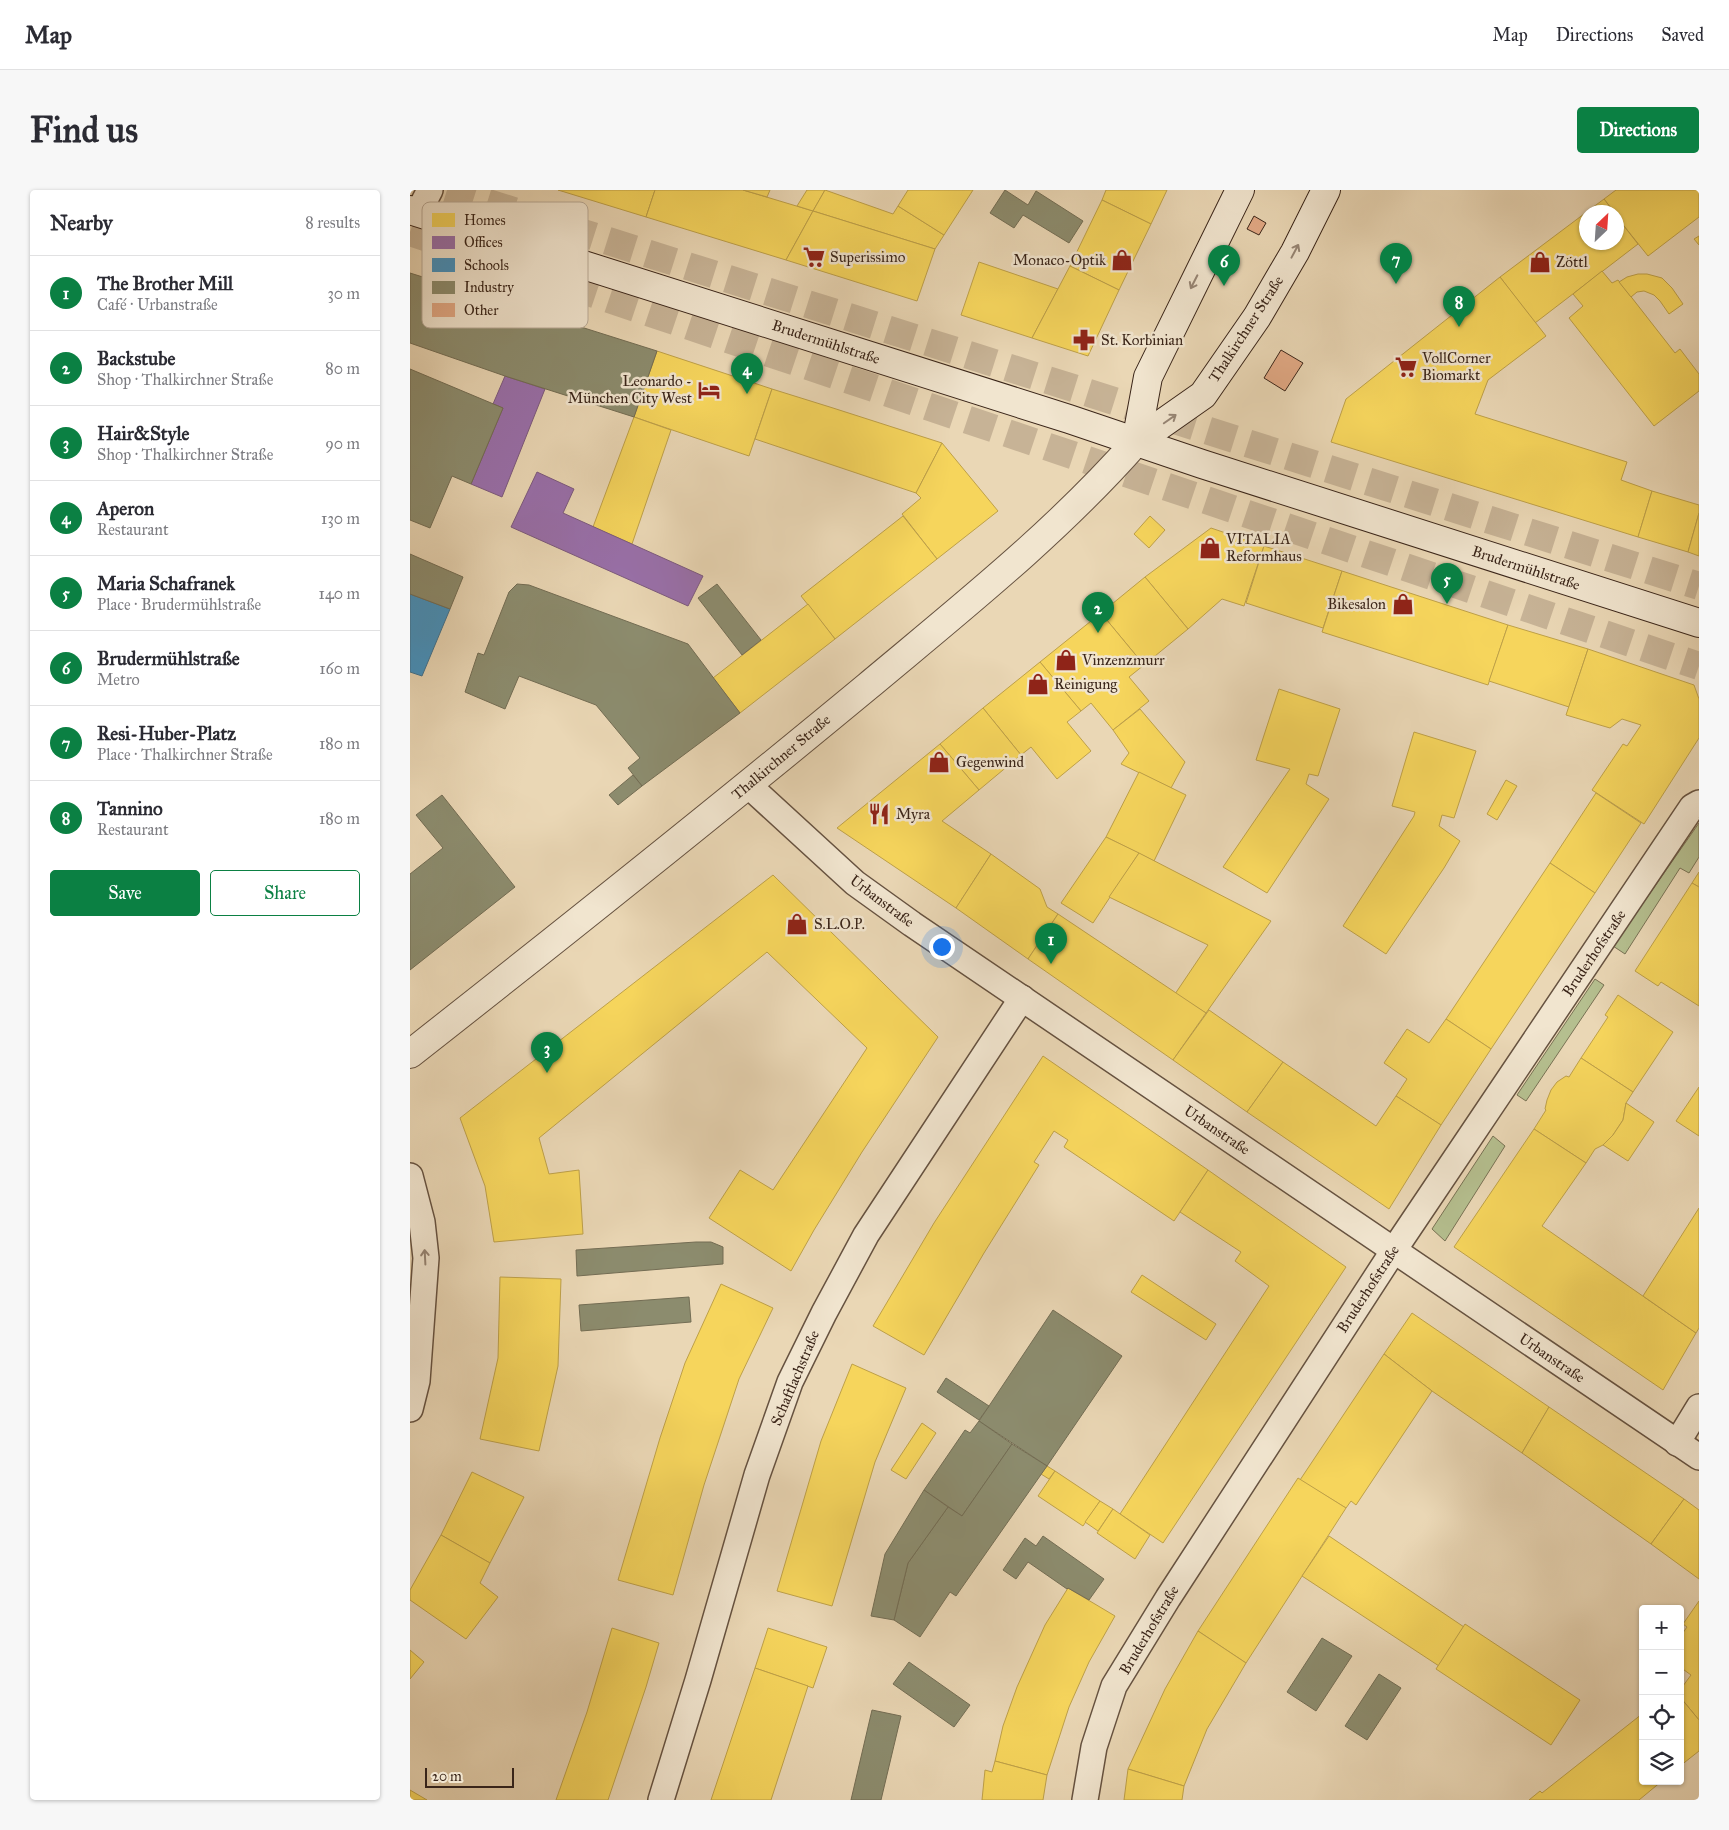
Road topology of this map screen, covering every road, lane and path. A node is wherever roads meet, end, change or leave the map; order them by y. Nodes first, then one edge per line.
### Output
1 (1240, 190) edge
2 (1326, 190) edge
3 (588, 260) edge
4 (1136, 442) junction
5 (1699, 623) edge
6 (748, 785) junction
7 (1699, 803) edge
8 (1022, 998) junction
9 (410, 1054) edge
10 (410, 1176) edge
11 (1394, 1250) junction
12 (1699, 1407) edge
13 (410, 1409) edge
14 (1677, 1443) junction
15 (1699, 1457) edge
16 (660, 1800) edge
17 (1085, 1800) edge

1 -> 4 main road
4 -> 2 main road, Thalkirchner Straße
3 - 4 main road, Brudermühlstraße
4 - 5 main road, Brudermühlstraße
4 - 6 main road, Thalkirchner Straße
6 - 8 street, Urbanstraße
6 - 9 main road, Thalkirchner Straße
7 - 11 street, Bruderhofstraße
8 - 11 street, Urbanstraße
8 - 16 street, Schaftlachstraße
13 -> 10 street
11 - 14 street, Urbanstraße
11 - 17 street, Bruderhofstraße
12 - 14 street
14 - 15 street, Urbanstraße

